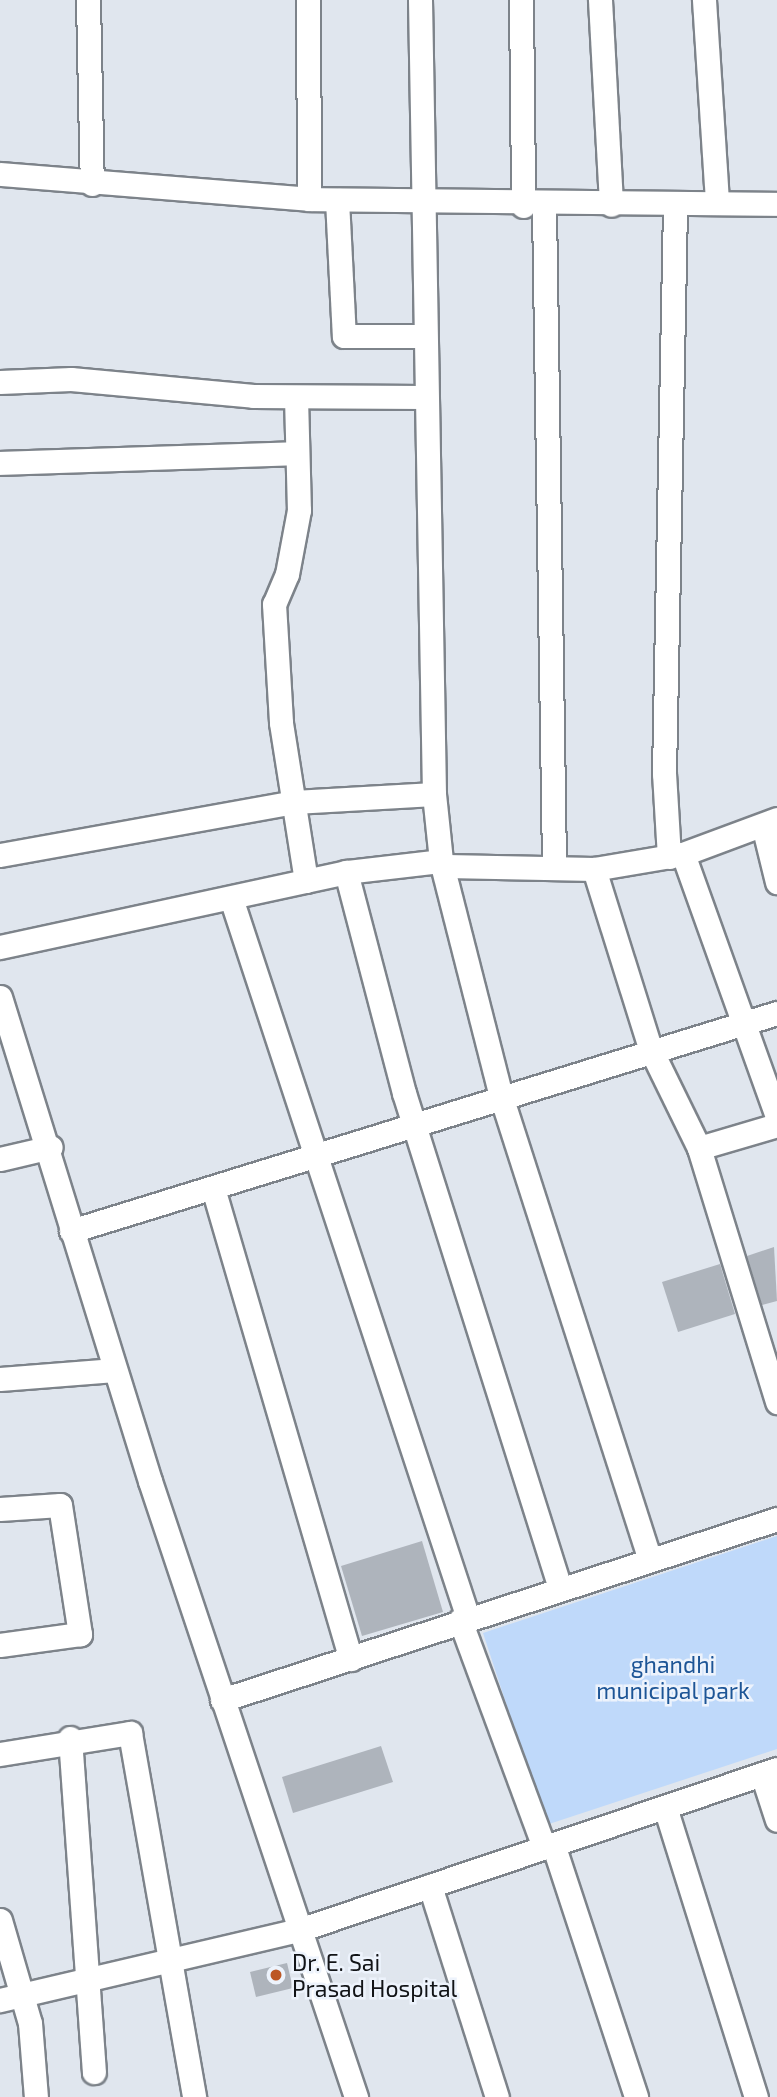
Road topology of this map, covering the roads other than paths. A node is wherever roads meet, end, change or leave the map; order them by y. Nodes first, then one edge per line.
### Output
1 (88, 0) edge
2 (308, 0) edge
3 (420, 0) edge
4 (521, 0) edge
5 (600, 0) edge
6 (704, 0) edge
7 (0, 174) edge
8 (92, 184) junction
9 (309, 199) junction
10 (337, 200) junction
11 (422, 202) junction
12 (717, 203) junction
13 (675, 204) junction
14 (777, 204) edge
15 (611, 205) junction
16 (533, 206) junction
17 (424, 336) junction
18 (0, 382) edge
19 (296, 397) junction
20 (424, 397) junction
21 (298, 453) junction
22 (0, 463) edge
23 (434, 794) junction
24 (294, 802) junction
25 (770, 822) edge
26 (0, 855) edge
27 (676, 856) junction
28 (443, 863) junction
29 (554, 868) junction
30 (594, 869) junction
31 (346, 872) junction
32 (306, 881) junction
33 (777, 882) edge
34 (231, 898) junction
35 (0, 947) edge
36 (0, 997) edge
37 (777, 1013) edge
38 (740, 1024) junction
39 (650, 1048) junction
40 (501, 1096) junction
41 (777, 1116) edge
42 (777, 1125) edge
43 (415, 1126) junction
44 (51, 1147) junction
45 (699, 1148) junction
46 (314, 1157) junction
47 (0, 1159) edge
48 (213, 1188) junction
49 (71, 1231) junction
50 (115, 1370) junction
51 (0, 1379) edge
52 (777, 1402) edge
53 (0, 1509) edge
54 (777, 1519) edge
55 (650, 1559) junction
56 (560, 1588) junction
57 (464, 1619) junction
58 (0, 1645) edge
59 (351, 1659) junction
60 (222, 1700) junction
61 (70, 1738) junction
62 (0, 1754) edge
63 (769, 1772) edge
64 (665, 1807) junction
65 (777, 1820) edge
66 (549, 1846) junction
67 (430, 1885) junction
68 (0, 1920) edge
69 (302, 1929) junction
70 (168, 1965) junction
71 (87, 1983) junction
72 (11, 1999) edge
73 (94, 2072) dead end
74 (36, 2097) edge
75 (194, 2097) edge
76 (356, 2097) edge
77 (497, 2097) edge
78 (636, 2097) edge
79 (756, 2097) edge

1 - 8 street
2 - 9 street
3 - 11 street
4 - 16 street
5 - 15 street
6 - 12 street
7 - 8 street
8 - 9 street
9 - 10 street
10 - 11 street
10 - 17 street
11 - 16 street
11 - 17 street
12 - 13 street
12 - 14 street
13 - 15 street
13 - 27 street
15 - 16 street
16 - 29 street
17 - 20 street
18 - 19 street
19 - 20 street
19 - 21 street
20 - 23 street
21 - 22 street
21 - 24 street
23 - 24 street
23 - 28 street
24 - 26 street
24 - 32 street
25 - 27 street
25 - 33 street
27 - 30 street
27 - 38 street
28 - 29 street
28 - 31 street
28 - 40 street
29 - 30 street
30 - 39 street
31 - 32 street
31 - 43 street
32 - 34 street
34 - 35 street
34 - 46 street
36 - 44 street
37 - 38 street
38 - 39 street
38 - 41 street
39 - 40 street
39 - 45 street
40 - 43 street
40 - 55 street
42 - 45 street
43 - 46 street
43 - 56 street
44 - 47 street
44 - 49 street
45 - 52 street
46 - 48 street
46 - 57 street
48 - 49 street
48 - 59 street
49 - 50 street
50 - 51 street
50 - 60 street
53 - 58 street
54 - 55 street
55 - 56 street
56 - 57 street
57 - 59 street
57 - 66 street
59 - 60 street
60 - 69 street
61 - 62 street
61 - 70 street
61 - 71 street
63 - 64 street
63 - 65 street
64 - 66 street
64 - 79 street
66 - 67 street
66 - 78 street
67 - 69 street
67 - 77 street
68 - 72 street
69 - 70 street
69 - 76 street
70 - 71 street
70 - 75 street
71 - 72 street
71 - 73 street
72 - 74 street

